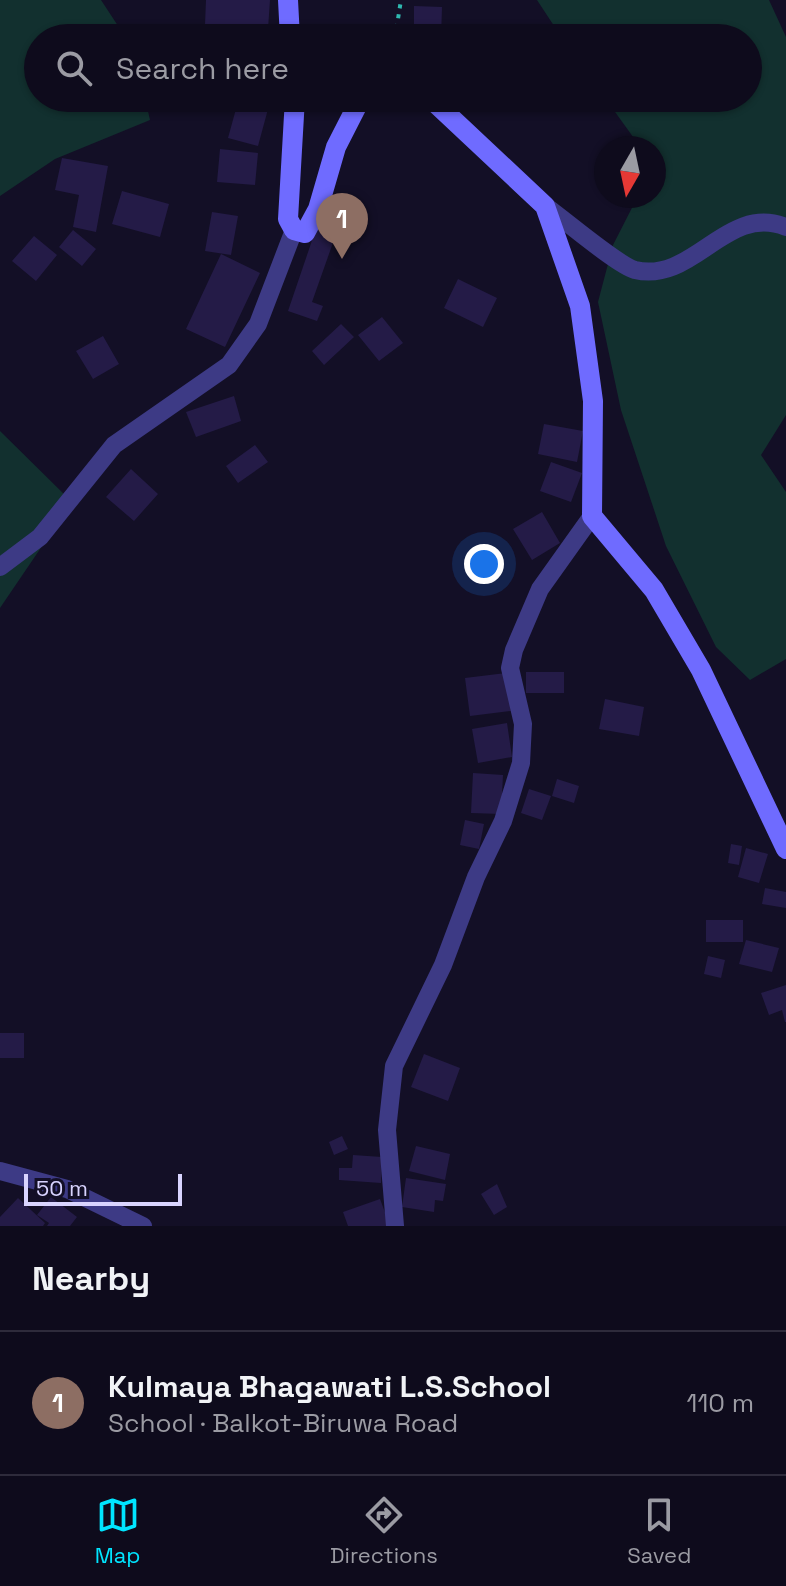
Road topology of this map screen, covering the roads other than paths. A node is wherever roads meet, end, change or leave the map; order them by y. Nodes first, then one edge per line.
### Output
1 (288, 0) edge
2 (289, 24) edge
3 (294, 112) edge
4 (354, 112) edge
5 (445, 112) edge
6 (545, 206) junction
7 (786, 227) edge
8 (294, 230) junction
9 (592, 516) junction
10 (0, 567) edge
11 (786, 849) edge
12 (0, 1171) edge
13 (143, 1226) edge
14 (395, 1226) edge

1 - 2 main road
3 - 8 main road
4 - 8 main road
5 - 6 main road
6 - 7 street
6 - 9 main road
8 - 10 street
9 - 11 main road
9 - 14 street
12 - 13 street

